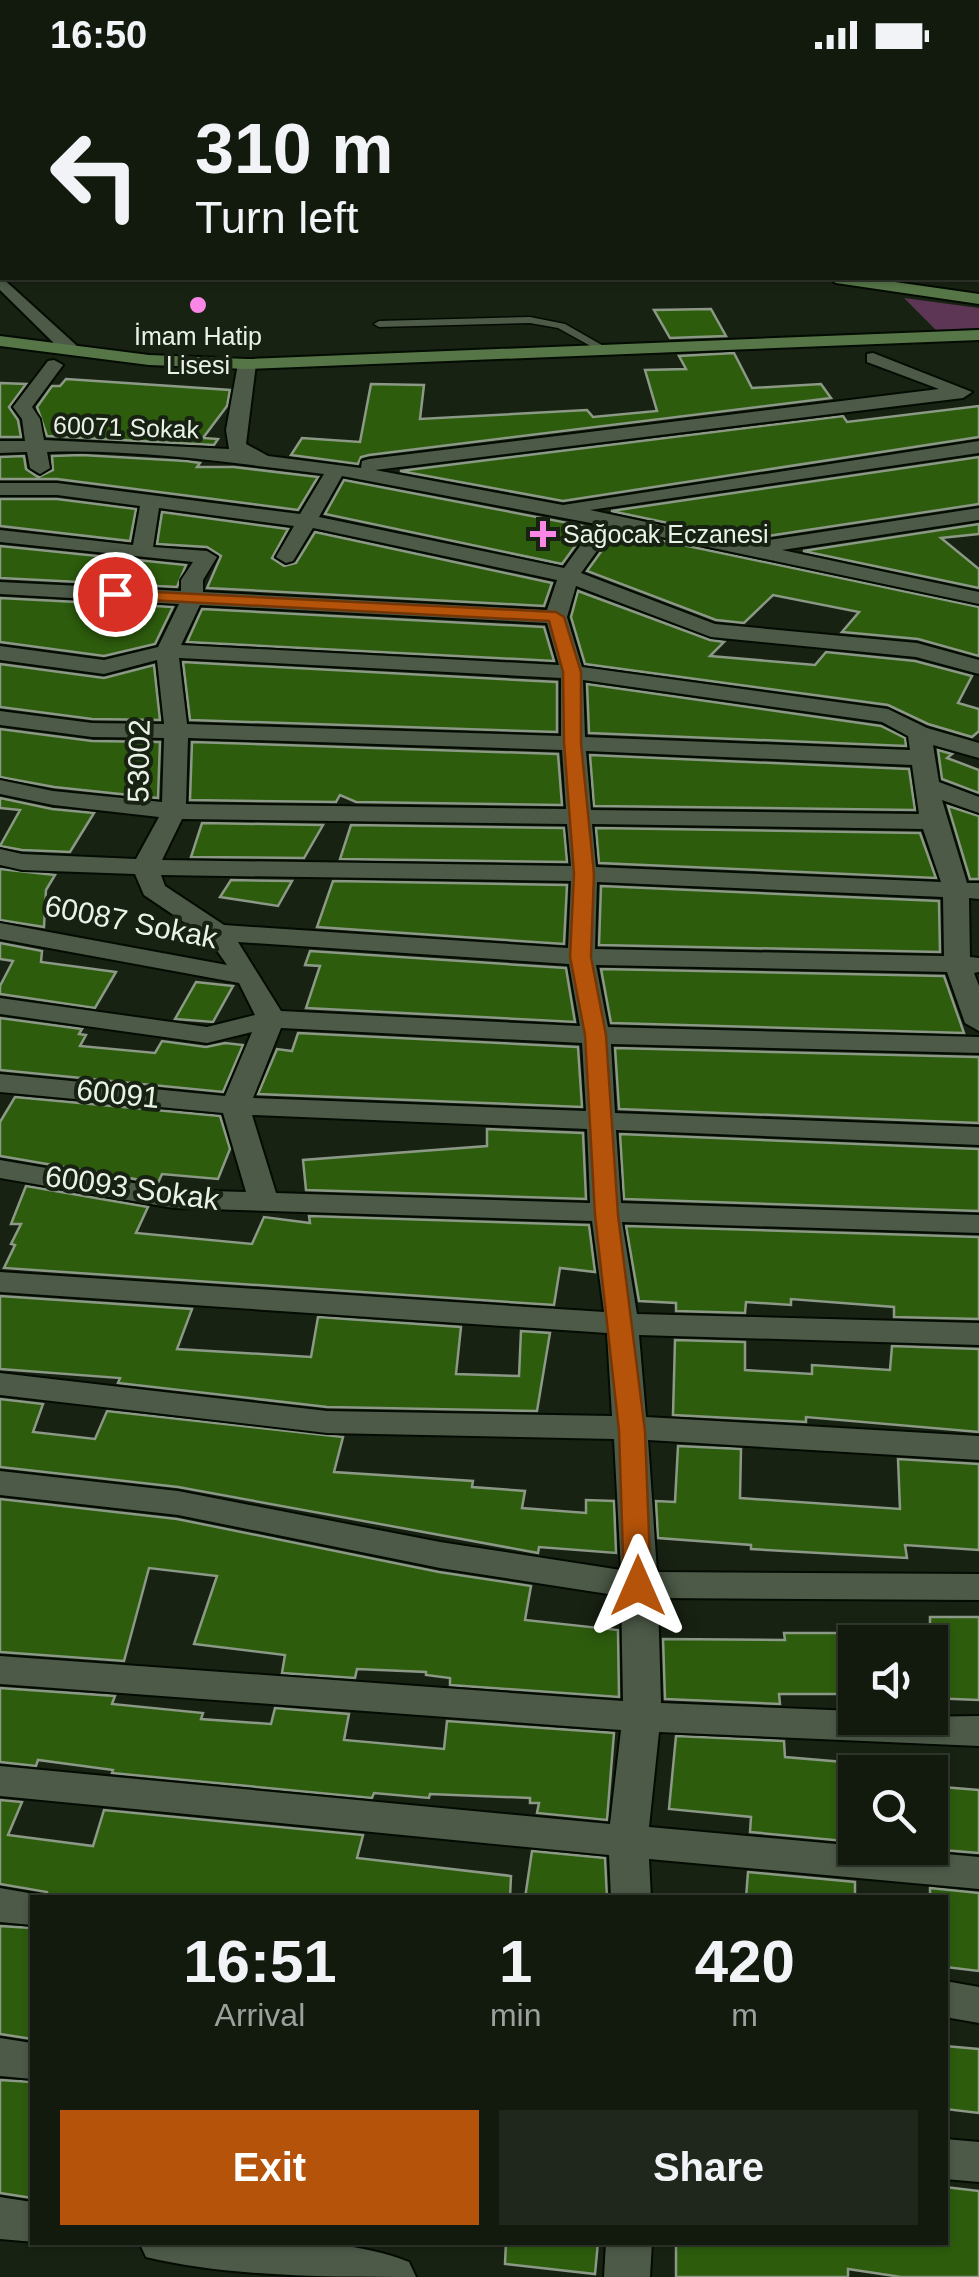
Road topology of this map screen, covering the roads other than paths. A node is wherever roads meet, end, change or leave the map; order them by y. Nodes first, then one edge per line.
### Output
1 (849, 280) edge
2 (939, 280) edge
3 (2, 286) edge
4 (979, 286) edge
5 (979, 300) edge
6 (379, 324) dead end
7 (979, 336) edge
8 (0, 341) edge
9 (70, 350) junction
10 (608, 352) junction
11 (979, 352) edge
12 (0, 358) edge
13 (874, 358) junction
14 (54, 365) junction
15 (667, 368) dead end
16 (247, 372) junction
17 (472, 375) dead end
18 (971, 396) edge
19 (0, 415) edge
20 (30, 420) junction
21 (0, 447) edge
22 (979, 447) edge
23 (38, 449) junction
24 (250, 456) junction
25 (336, 468) junction
26 (0, 489) edge
27 (42, 490) junction
28 (150, 503) junction
29 (555, 509) junction
30 (979, 514) edge
31 (608, 521) junction
32 (304, 522) junction
33 (0, 536) edge
34 (750, 549) junction
35 (142, 552) junction
36 (286, 557) dead end
37 (979, 574) edge
38 (569, 576) junction
39 (914, 584) junction
40 (0, 588) edge
41 (979, 598) edge
42 (192, 599) junction
43 (556, 617) junction
44 (166, 651) junction
45 (0, 653) edge
46 (979, 666) edge
47 (572, 672) junction
48 (0, 718) edge
49 (176, 730) junction
50 (572, 743) junction
51 (920, 746) junction
52 (979, 751) edge
53 (925, 785) junction
54 (0, 787) edge
55 (979, 806) edge
56 (174, 811) junction
57 (579, 816) junction
58 (933, 822) junction
59 (0, 857) edge
60 (146, 867) junction
61 (584, 874) junction
62 (967, 890) edge
63 (0, 931) edge
64 (218, 933) junction
65 (580, 957) junction
66 (968, 964) edge
67 (250, 978) junction
68 (0, 1006) edge
69 (271, 1019) junction
70 (979, 1023) edge
71 (596, 1035) junction
72 (979, 1045) edge
73 (0, 1083) edge
74 (236, 1106) junction
75 (602, 1124) junction
76 (979, 1136) edge
77 (2, 1174) edge
78 (264, 1203) junction
79 (606, 1215) junction
80 (979, 1224) edge
81 (0, 1282) edge
82 (622, 1324) junction
83 (979, 1334) edge
84 (0, 1384) edge
85 (632, 1431) junction
86 (979, 1448) edge
87 (0, 1483) edge
88 (638, 1586) junction
89 (979, 1586) edge
90 (0, 1670) edge
91 (642, 1716) junction
92 (979, 1731) edge
93 (0, 1781) edge
94 (628, 1839) junction
95 (979, 1874) edge
96 (632, 1895) edge
97 (0, 1905) edge
98 (30, 1908) edge
99 (948, 1999) edge
100 (979, 2004) edge
101 (0, 2057) edge
102 (30, 2061) edge
103 (948, 2159) edge
104 (979, 2162) edge
105 (0, 2218) edge
106 (30, 2223) edge
107 (182, 2245) edge
108 (629, 2245) edge
109 (393, 2277) edge
110 (627, 2277) edge

1 - 5 main road
2 - 4 main road
3 - 9 street
6 - 10 lane
7 - 10 main road
8 - 9 main road
9 - 16 main road
10 - 16 main road
11 - 13 main road
12 - 14 main road
13 - 15 main road
13 - 18 street
14 - 16 main road
14 - 20 street
16 - 17 main road
16 - 24 street
18 - 25 street
19 - 20 street
20 - 23 street
21 - 23 street, 60071 Sokak
22 - 29 street
23 - 24 street, 60071 Sokak
23 - 27 street
24 - 25 street, 60071 Sokak
25 - 29 street
25 - 32 street
26 - 27 street
27 - 28 street
28 - 32 street
28 - 35 street
29 - 31 street
30 - 34 street
31 - 34 street
31 - 38 street
32 - 36 street
32 - 38 street
33 - 35 street
34 - 39 street
35 - 42 street
37 - 39 street
38 - 43 street
38 - 46 street
39 - 41 street
40 - 42 street
42 - 43 street
42 - 44 street
43 - 47 street
44 - 45 street
44 - 47 street
44 - 49 street, 53002
47 - 50 street
47 - 51 street
48 - 49 street
49 - 50 street
49 - 56 street, 53002
50 - 51 street
50 - 57 street
51 - 52 street
51 - 53 street
53 - 55 street
53 - 58 street
54 - 56 street
56 - 57 street
56 - 60 street, 53002
57 - 58 street
57 - 61 street
58 - 62 street
59 - 60 street
60 - 61 street
60 - 64 street
61 - 62 street
61 - 65 street
62 - 66 street
63 - 67 street, 60087 Sokak
64 - 65 street
64 - 67 street
65 - 66 street
65 - 71 street
66 - 70 street
67 - 69 street
68 - 69 street
69 - 71 street
69 - 74 street
71 - 72 street
71 - 75 street
73 - 74 street, 60091
74 - 75 street, 60091
74 - 78 street
75 - 76 street, 60091
75 - 79 street
77 - 78 street, 60093 Sokak
78 - 79 street, 60093 Sokak
79 - 80 street, 60093 Sokak
79 - 82 street
81 - 82 street
82 - 83 street
82 - 85 street
84 - 85 street
85 - 86 street
85 - 88 street
87 - 88 street
88 - 89 street
88 - 91 street
90 - 91 street
91 - 92 street
91 - 94 street
93 - 94 street
94 - 95 street
94 - 96 street
97 - 98 street
99 - 100 street
101 - 102 street
103 - 104 street
105 - 106 street
107 - 109 street
108 - 110 street

